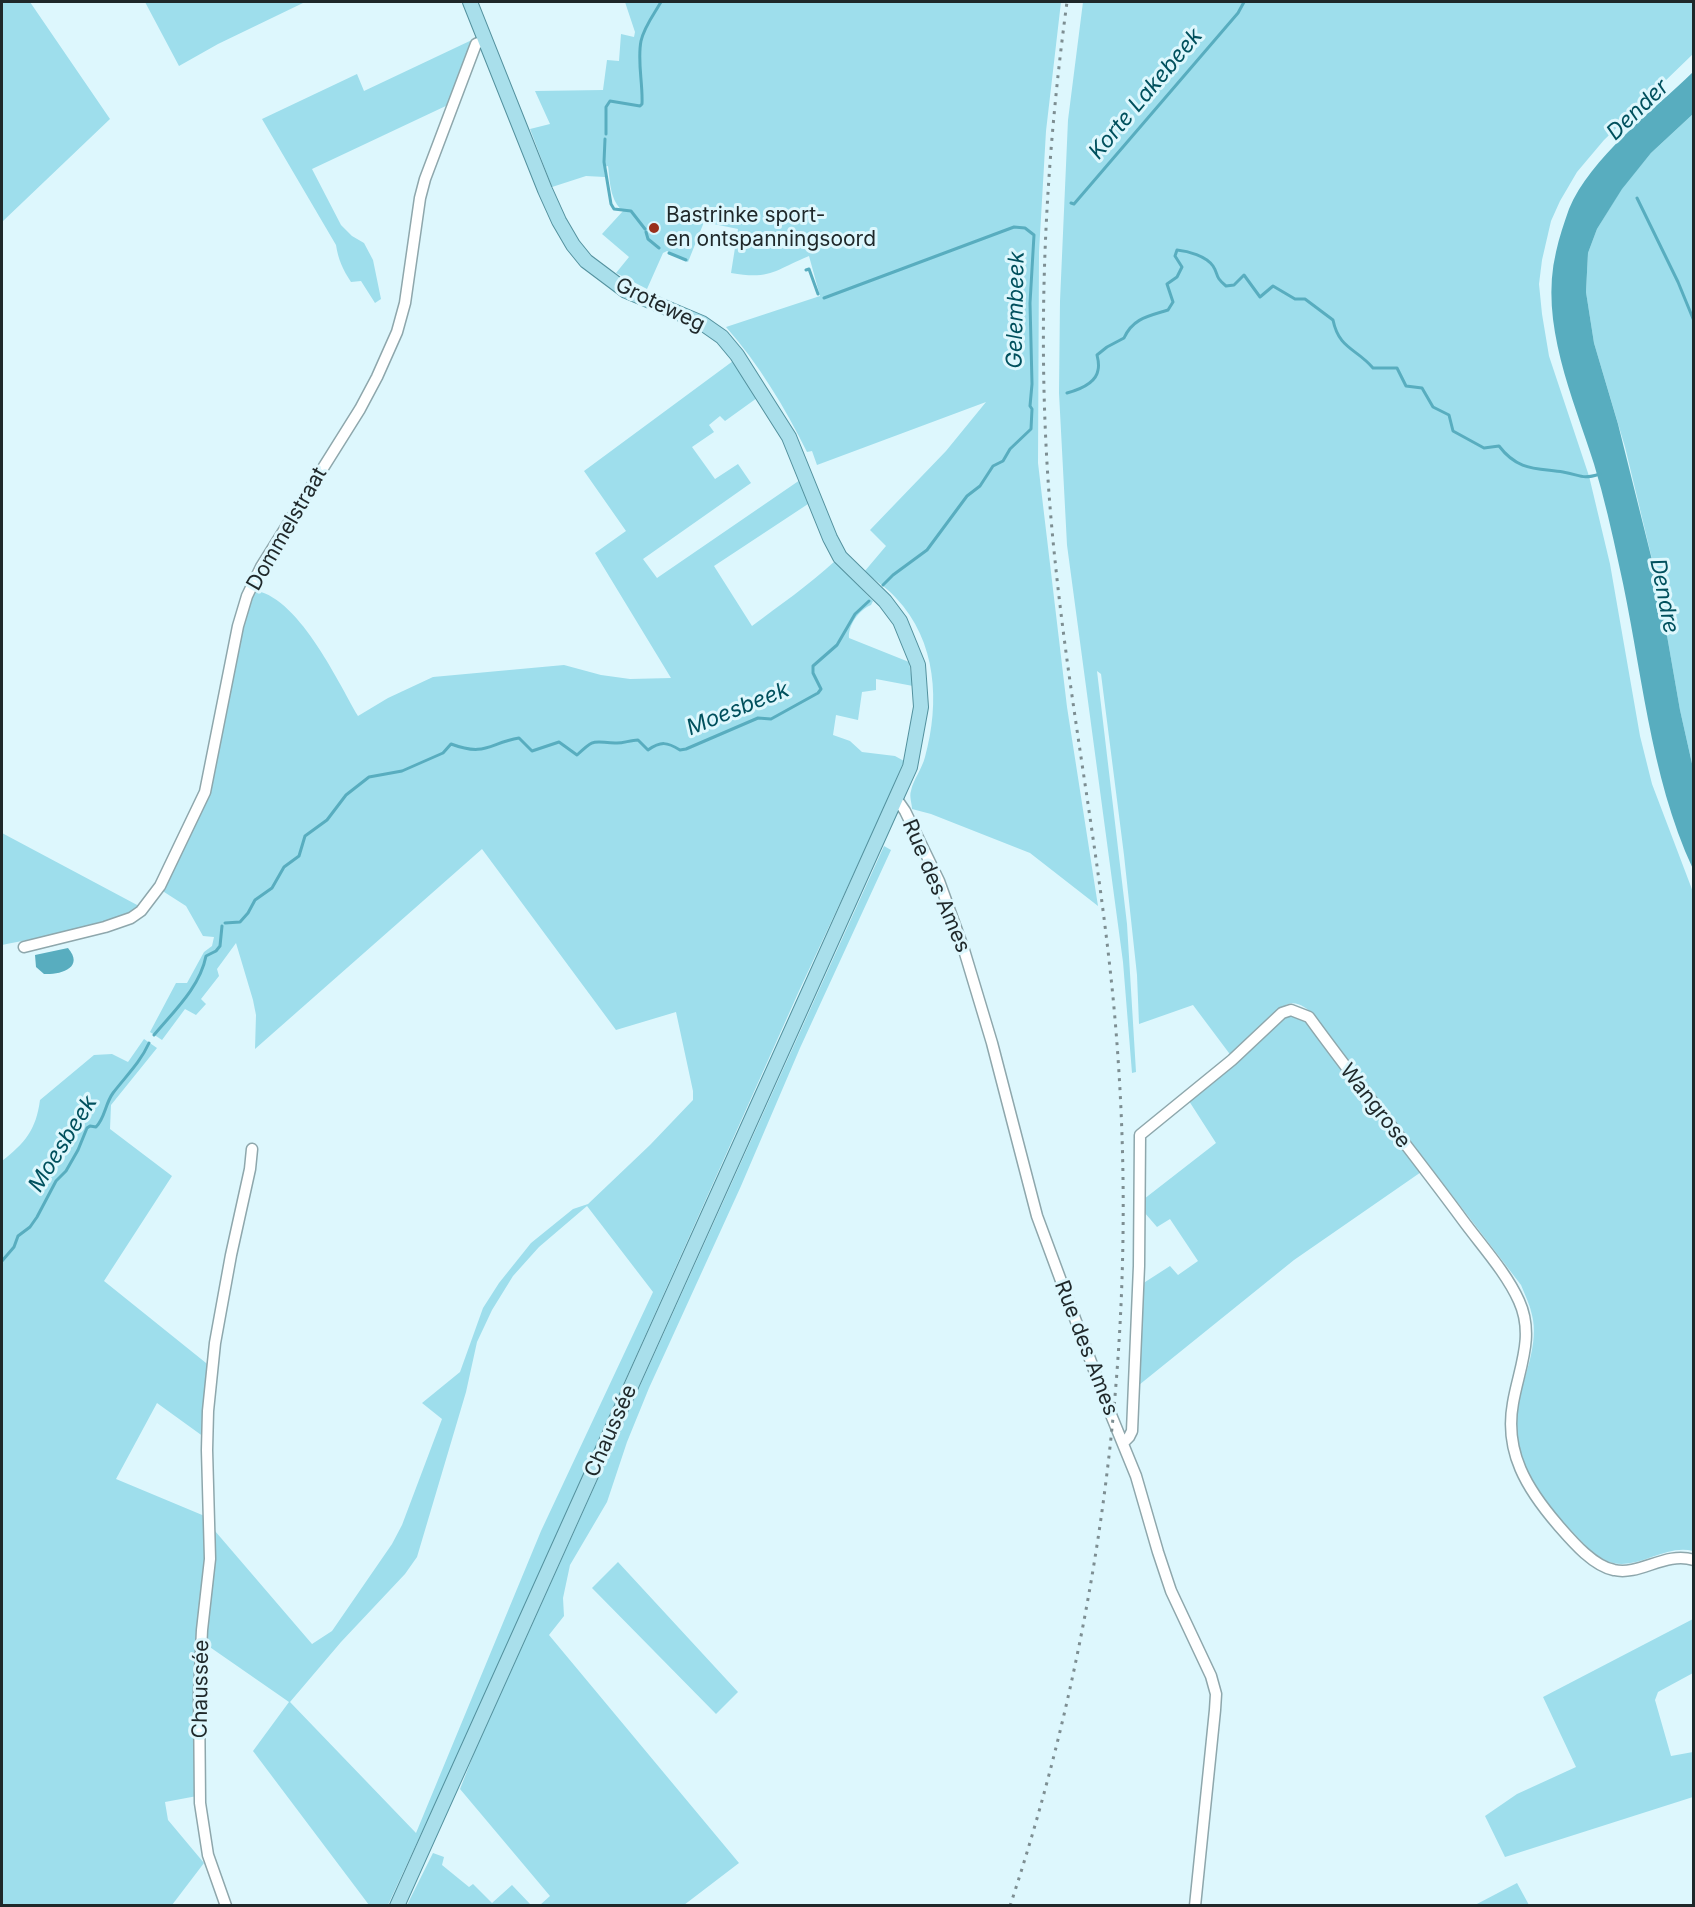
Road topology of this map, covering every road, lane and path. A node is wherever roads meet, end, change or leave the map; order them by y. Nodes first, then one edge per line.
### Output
1 (470, 2) edge
2 (485, 40) junction
3 (896, 798) junction
4 (24, 947) dead end
5 (252, 1149) dead end
6 (1123, 1443) junction
7 (1694, 1560) edge
8 (226, 1905) edge
9 (397, 1905) edge
10 (1195, 1905) edge

1 - 2 main road, Groteweg
2 - 3 main road, Groteweg
2 - 4 street, Dommelstraat
3 - 6 street, Rue des Ames
3 - 9 main road, Chaussée
5 - 8 street, Chaussée
6 - 7 street, Wangrose
6 - 10 street, Rue des Ames

